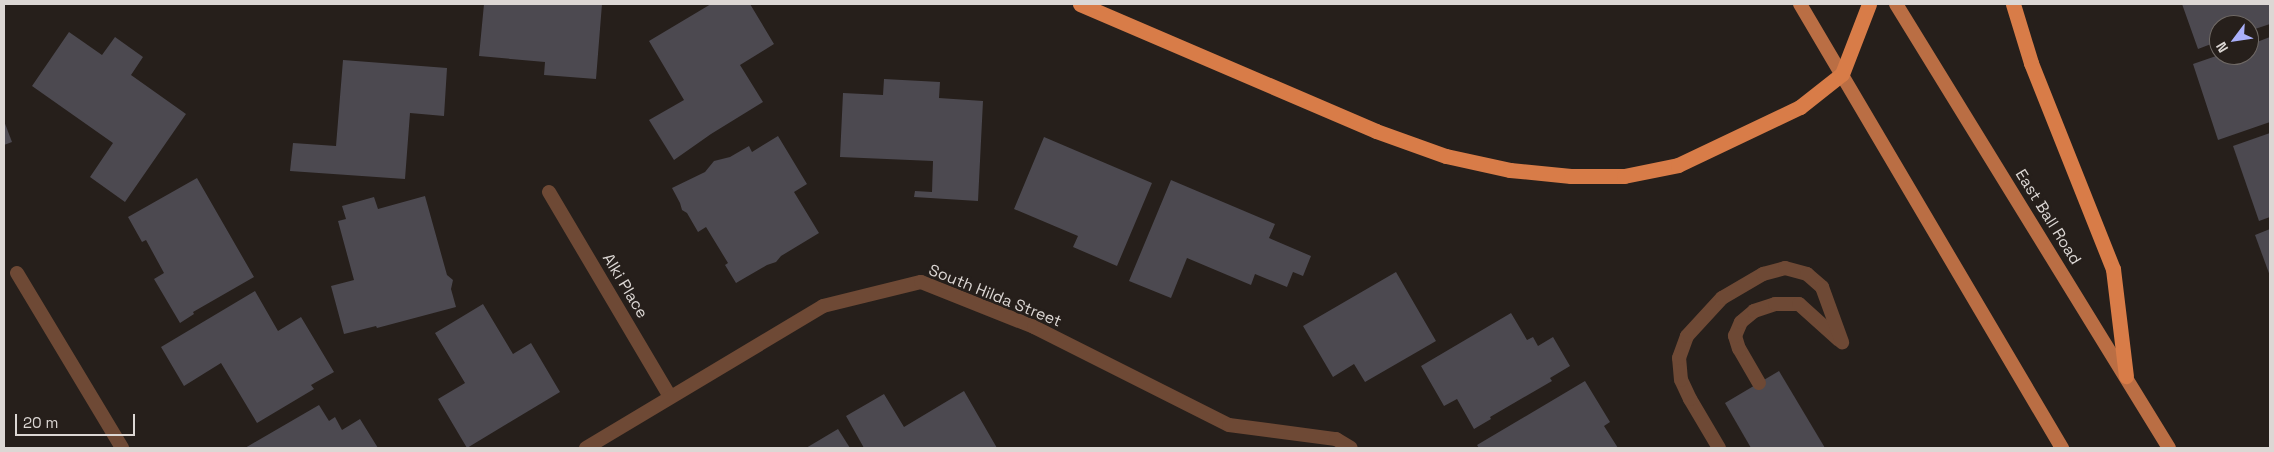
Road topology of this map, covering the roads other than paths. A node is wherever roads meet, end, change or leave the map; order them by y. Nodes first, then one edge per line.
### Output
1 (1080, 4) edge
2 (1800, 4) edge
3 (1869, 4) edge
4 (1896, 4) edge
5 (2013, 4) edge
6 (1842, 74) junction
7 (549, 192) dead end
8 (17, 273) dead end
9 (2126, 376) junction
10 (1759, 383) dead end
11 (670, 397) junction
12 (122, 448) edge
13 (586, 448) edge
14 (1351, 448) edge
15 (1719, 448) edge
16 (2062, 448) edge
17 (2169, 448) edge

1 - 6 highway
2 - 6 main road
3 - 6 highway
4 - 9 main road, East Ball Road
5 - 9 highway
6 - 16 main road
7 - 11 street, Alki Place
8 - 12 street
9 - 17 main road, East Ball Road
10 - 15 street
11 - 13 street, South Hilda Street
11 - 14 street, South Hilda Street

